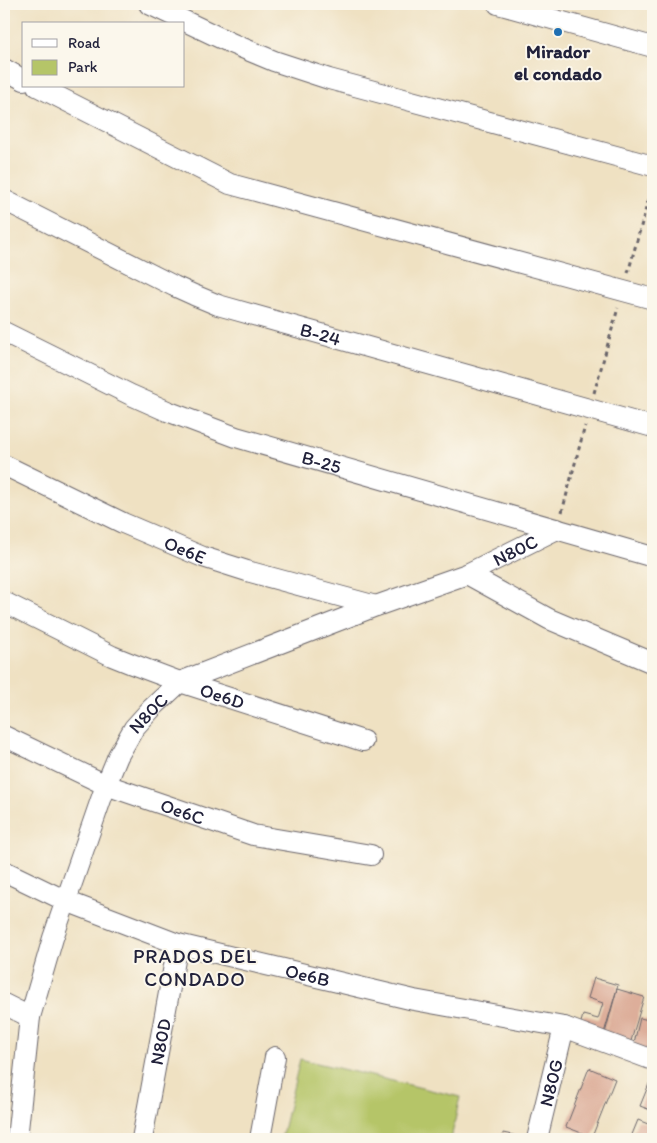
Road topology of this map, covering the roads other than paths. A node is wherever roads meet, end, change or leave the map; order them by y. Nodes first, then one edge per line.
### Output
1 (149, 4) edge
2 (498, 4) edge
3 (653, 47) edge
4 (4, 69) edge
5 (22, 79) edge
6 (41, 88) edge
7 (653, 166) edge
8 (4, 200) edge
9 (653, 298) edge
10 (4, 332) edge
11 (653, 427) edge
12 (4, 465) edge
13 (557, 529) junction
14 (653, 557) edge
15 (466, 574) junction
16 (4, 602) edge
17 (376, 606) junction
18 (653, 663) edge
19 (180, 682) junction
20 (4, 736) edge
21 (363, 740) dead end
22 (106, 785) junction
23 (371, 855) dead end
24 (4, 871) edge
25 (66, 901) junction
26 (178, 944) junction
27 (4, 1004) edge
28 (30, 1017) junction
29 (564, 1027) junction
30 (275, 1057) dead end
31 (653, 1060) edge
32 (17, 1139) edge
33 (142, 1139) edge
34 (260, 1139) edge
35 (537, 1139) edge

1 - 7 street
2 - 3 street
4 - 5 street
6 - 9 street
8 - 11 street, B-24
10 - 13 street, B-25
12 - 17 street, Oe6E
13 - 14 street, B-25
13 - 15 street, N80C
15 - 17 street, N80C
15 - 18 street
16 - 19 street, Oe6D
17 - 19 street, N80C
19 - 21 street, Oe6D
19 - 22 street, N80C
20 - 22 street, Oe6C
22 - 23 street, Oe6C
22 - 25 street, N80C
24 - 25 street, Oe6B
25 - 26 street, Oe6B
25 - 28 street, N80C
26 - 29 street, Oe6B
26 - 33 street, N80D
27 - 28 street
28 - 32 street, N80C
29 - 31 street, Oe6B
29 - 35 street, N80G
30 - 34 street

